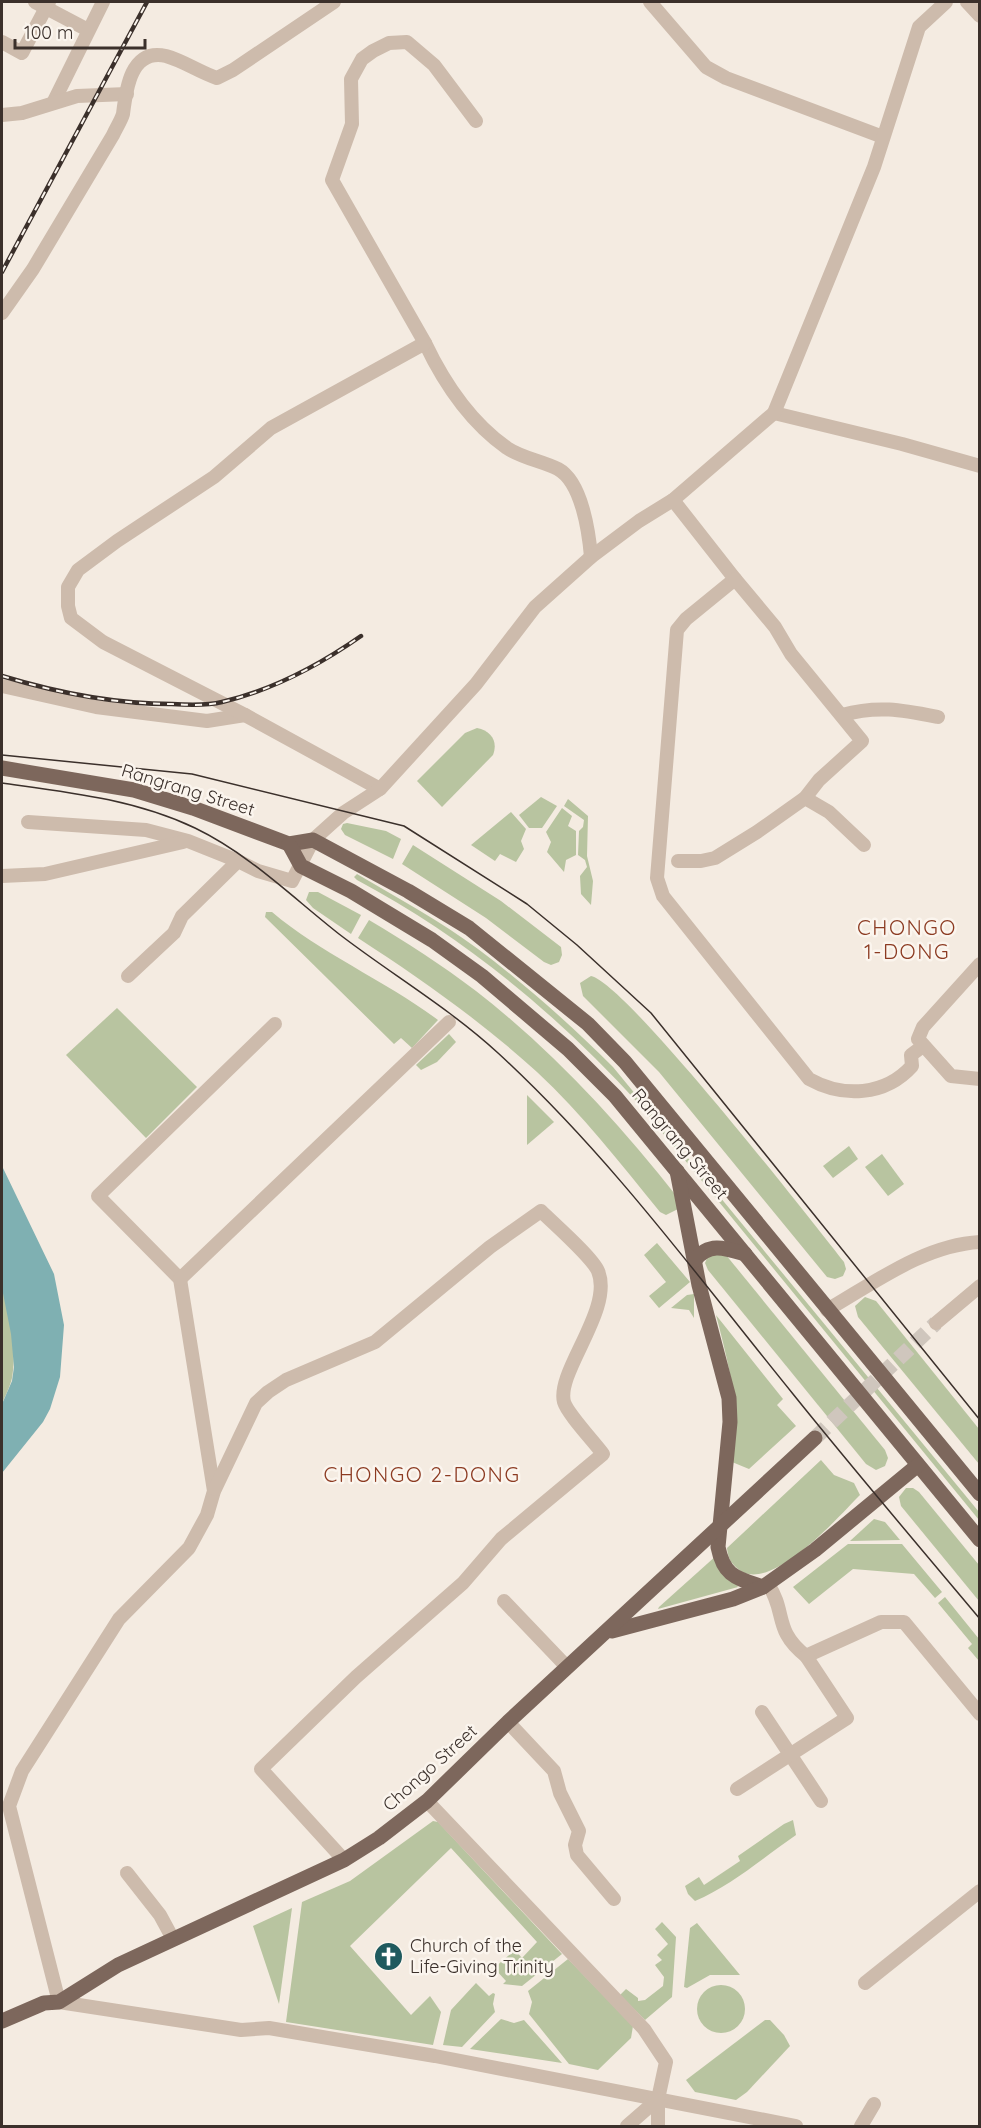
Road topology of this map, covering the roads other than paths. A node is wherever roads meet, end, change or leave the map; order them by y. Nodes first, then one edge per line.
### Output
1 (103, 2) edge
2 (334, 2) edge
3 (650, 2) edge
4 (946, 2) edge
5 (967, 2) edge
6 (974, 2) edge
7 (44, 3) edge
8 (980, 3) edge
9 (980, 16) edge
10 (88, 30) junction
11 (2, 42) edge
12 (127, 94) junction
13 (54, 101) junction
14 (2, 115) edge
15 (476, 122) dead end
16 (883, 137) junction
17 (2, 313) edge
18 (425, 343) junction
19 (774, 413) junction
20 (980, 466) edge
21 (673, 500) junction
22 (591, 557) junction
23 (735, 579) junction
24 (2, 686) edge
25 (245, 715) junction
26 (842, 715) junction
27 (938, 717) dead end
28 (2, 768) edge
29 (380, 789) junction
30 (805, 798) junction
31 (28, 822) dead end
32 (313, 840) junction
33 (188, 841) junction
34 (289, 844) junction
35 (864, 845) dead end
36 (238, 861) junction
37 (678, 861) dead end
38 (301, 866) junction
39 (2, 876) edge
40 (980, 964) edge
41 (128, 976) dead end
42 (449, 1022) dead end
43 (275, 1024) dead end
44 (922, 1046) junction
45 (980, 1079) edge
46 (677, 1168) junction
47 (980, 1242) edge
48 (745, 1254) junction
49 (695, 1260) junction
50 (180, 1278) junction
51 (980, 1286) edge
52 (828, 1310) junction
53 (936, 1323) tunnel mouth
54 (815, 1438) tunnel mouth
55 (918, 1465) junction
56 (214, 1491) junction
57 (980, 1494) edge
58 (720, 1525) junction
59 (980, 1540) edge
60 (766, 1585) junction
61 (504, 1601) dead end
62 (609, 1631) junction
63 (806, 1656) junction
64 (567, 1667) junction
65 (762, 1712) dead end
66 (980, 1714) edge
67 (508, 1722) junction
68 (790, 1755) junction
69 (737, 1789) dead end
70 (820, 1800) dead end
71 (426, 1801) junction
72 (344, 1860) junction
73 (127, 1874) dead end
74 (980, 1891) edge
75 (615, 1899) dead end
76 (173, 1939) junction
77 (865, 1983) dead end
78 (59, 2002) junction
79 (2, 2021) edge
80 (658, 2099) junction
81 (874, 2104) dead end
82 (627, 2127) edge
83 (658, 2127) edge
84 (796, 2127) edge
85 (861, 2127) edge

1 - 10 street
2 - 12 street
3 - 16 street
4 - 16 street
5 - 9 street
6 - 8 street
7 - 10 street
7 - 11 street
10 - 13 street
12 - 13 street
12 - 17 street
13 - 14 street
15 - 18 street
16 - 19 street
18 - 22 street
18 - 25 street
19 - 20 street
19 - 21 street
21 - 22 street
21 - 23 street
22 - 29 street
23 - 26 street
23 - 44 street
24 - 25 street
25 - 29 street
26 - 27 street
26 - 30 street
28 - 34 main road, Rangrang Street
29 - 32 street
30 - 35 street
30 - 37 street
31 - 33 street
32 - 34 main road
32 - 38 street
32 - 52 main road, Rangrang Street
33 - 36 street
33 - 39 street
34 - 38 main road
36 - 38 street
36 - 41 street
38 - 46 main road, Rangrang Street
40 - 44 street
42 - 50 street
43 - 50 street
44 - 45 street
46 - 48 main road, Rangrang Street
46 - 49 main road
47 - 52 street
48 - 49 main road
48 - 55 main road, Rangrang Street
49 - 58 main road
50 - 56 street
51 - 53 street
52 - 57 main road, Rangrang Street
54 - 58 main road, Chongo Street
55 - 59 main road, Rangrang Street
55 - 60 main road
56 - 72 street
56 - 78 street
58 - 60 main road
58 - 62 main road, Chongo Street
60 - 62 main road
60 - 63 street
61 - 64 street
62 - 64 main road, Chongo Street
63 - 66 street
63 - 68 street
64 - 67 main road, Chongo Street
65 - 68 street
67 - 71 main road, Chongo Street
67 - 75 street
68 - 69 street
68 - 70 street
71 - 72 main road, Chongo Street
71 - 80 street
72 - 76 main road, Chongo Street
73 - 76 street
74 - 77 street
76 - 78 main road, Chongo Street
78 - 79 main road, Chongo Street
78 - 80 street
80 - 82 street
80 - 83 street
80 - 84 street
81 - 85 street

